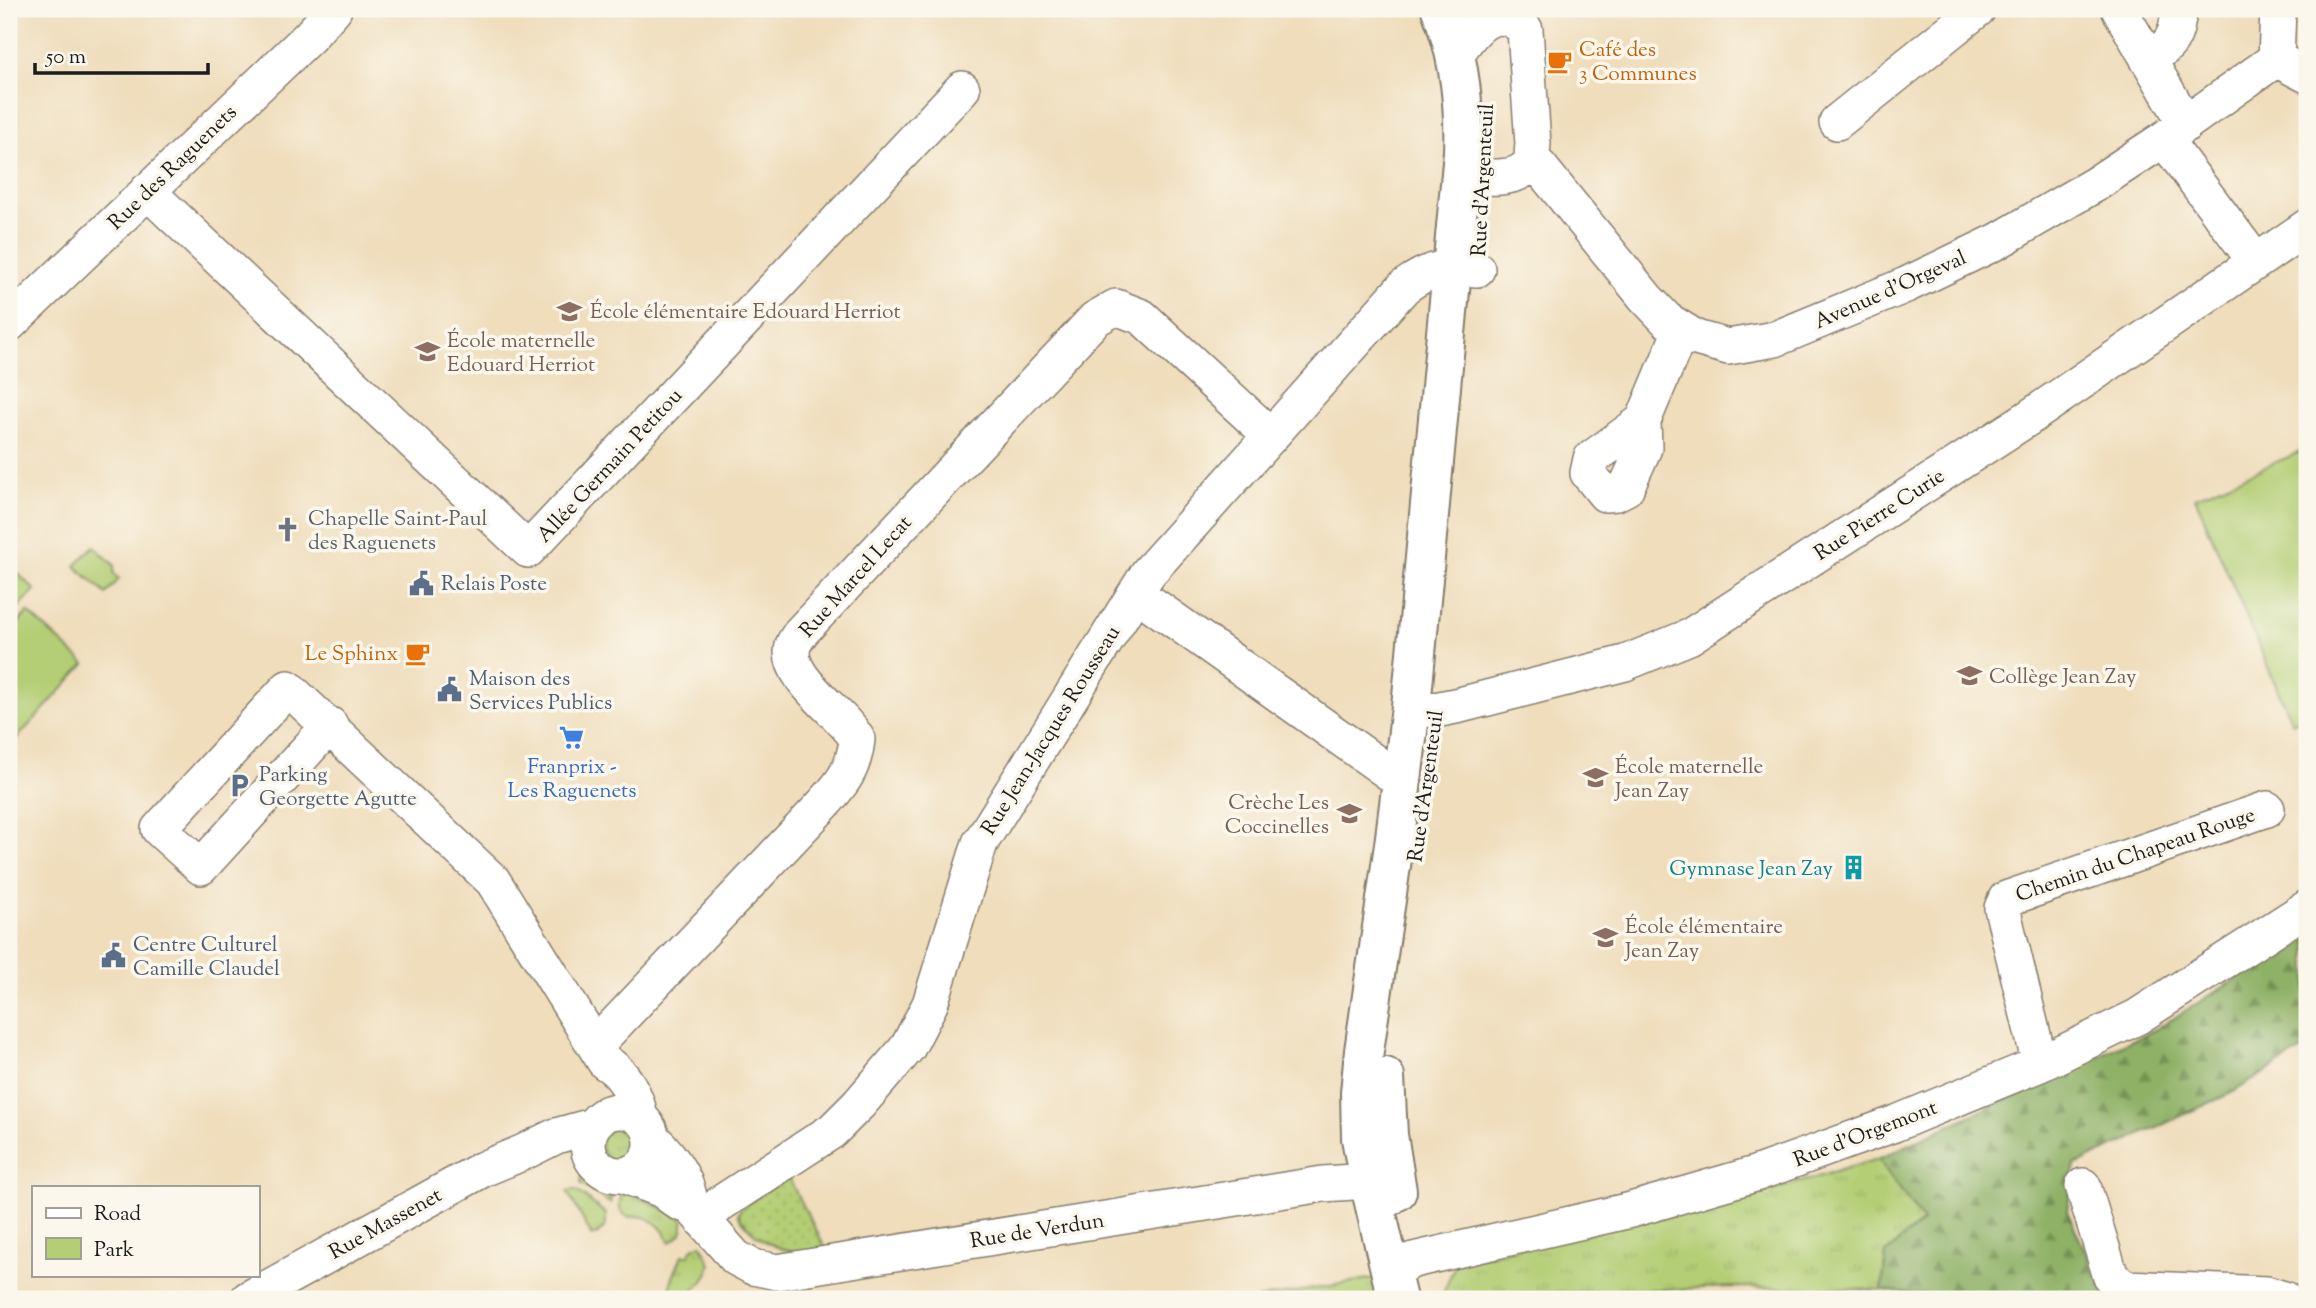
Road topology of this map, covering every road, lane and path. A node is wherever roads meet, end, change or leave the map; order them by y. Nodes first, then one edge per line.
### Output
1 (334, 9) edge
2 (1441, 9) edge
3 (1978, 9) edge
4 (2119, 9) edge
5 (2179, 9) edge
6 (2278, 9) edge
7 (1525, 14) edge
8 (1467, 30) edge
9 (2276, 59) junction
10 (2148, 60) junction
11 (2307, 75) edge
12 (962, 89) dead end
13 (1837, 122) dead end
14 (2175, 132) junction
15 (1531, 161) junction
16 (1474, 176) junction
17 (147, 191) junction
18 (2307, 227) edge
19 (2256, 262) junction
20 (1464, 268) junction
21 (9, 324) edge
22 (1681, 330) junction
23 (1270, 435) junction
24 (1622, 504) dead end
25 (1136, 593) junction
26 (1423, 708) junction
27 (330, 725) junction
28 (1401, 781) junction
29 (2267, 809) dead end
30 (2307, 908) edge
31 (599, 1052) junction
32 (2040, 1064) junction
33 (597, 1121) junction
34 (646, 1128) junction
35 (524, 1152) junction
36 (593, 1162) junction
37 (625, 1175) junction
38 (1369, 1181) junction
39 (2083, 1186) dead end
40 (1400, 1206) junction
41 (697, 1214) junction
42 (1401, 1278) edge
43 (248, 1299) edge
44 (1422, 1299) edge
45 (2284, 1299) edge

1 - 17 street, Rue des Raguenets
2 - 8 main road, Rue d'Argenteuil
3 - 13 street
4 - 10 street
5 - 10 street
6 - 9 street
7 - 8 street
7 - 15 street
8 - 16 main road, Rue d'Argenteuil
9 - 11 street
9 - 14 street, Avenue d'Orgeval
10 - 14 street
12 - 17 street, Allée Germain Petitou
14 - 19 street
14 - 22 street, Avenue d'Orgeval
15 - 16 street
15 - 22 street, Avenue d'Orgeval
16 - 20 main road, Rue d'Argenteuil
17 - 21 street, Rue des Raguenets
18 - 19 street, Rue Pierre Curie
19 - 26 street, Rue Pierre Curie
20 - 23 street, Rue Jean-Jacques Rousseau
20 - 26 main road, Rue d'Argenteuil
22 - 24 street
23 - 25 street, Rue Jean-Jacques Rousseau
23 - 31 street, Rue Marcel Lecat
25 - 28 street, Rue d'Argenteuil
25 - 41 street, Rue Jean-Jacques Rousseau
26 - 28 main road, Rue d'Argenteuil
26 - 40 main road, Rue d'Argenteuil
27 - 27 street
27 - 31 street
28 - 38 main road, Rue d'Argenteuil
29 - 32 street, Chemin du Chapeau Rouge
30 - 32 street, Rue d'Orgemont
31 - 33 street
31 - 34 street
32 - 42 street, Rue d'Orgemont
33 - 34 street
33 - 35 street, Rue Massenet
33 - 36 street
34 - 37 street
34 - 41 street
35 - 36 street
35 - 43 street, Rue Massenet
36 - 37 street
37 - 41 street
38 - 40 street
38 - 41 street, Rue de Verdun
38 - 42 main road, Rue d'Argenteuil
39 - 45 street
40 - 42 main road, Rue d'Argenteuil
42 - 44 main road, Rue d'Argenteuil

